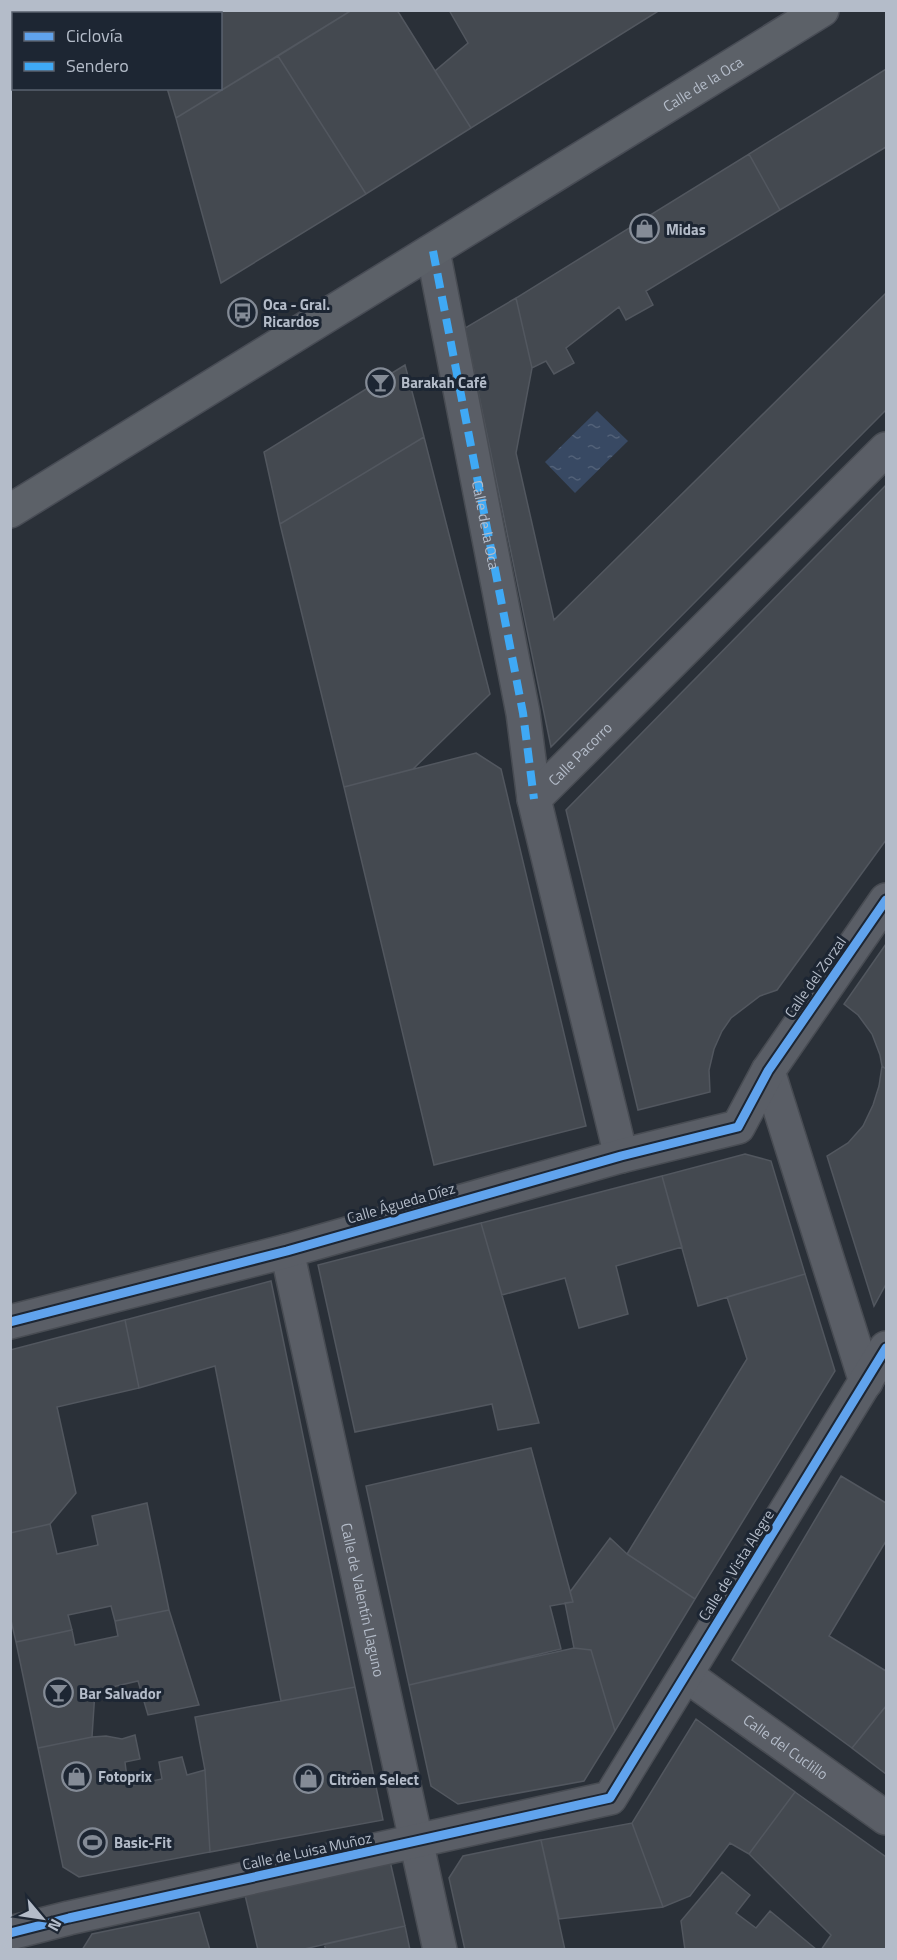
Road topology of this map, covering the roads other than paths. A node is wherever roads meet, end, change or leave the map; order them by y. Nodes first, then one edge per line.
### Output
1 (822, 10) edge
2 (433, 251) junction
3 (886, 449) edge
4 (10, 511) edge
5 (534, 799) junction
6 (886, 900) edge
7 (768, 1071) junction
8 (621, 1156) junction
9 (287, 1251) junction
10 (10, 1322) edge
11 (886, 1348) edge
12 (866, 1382) junction
13 (686, 1675) junction
14 (610, 1798) joint
15 (886, 1818) edge
16 (416, 1842) junction
17 (10, 1933) edge
18 (440, 1950) edge

1 - 2 main road, Calle de la Oca
2 - 4 main road, Calle de la Oca
2 - 5 street, Calle de la Oca
3 - 5 street, Calle Pacorro
5 - 8 street
6 - 7 street, Calle del Zorzal
7 - 8 street, Calle Águeda Díez
7 - 12 street
8 - 9 street, Calle Águeda Díez
9 - 10 street, Calle Águeda Díez
9 - 16 street, Calle de Valentín Llaguno
11 - 12 street, Calle de Vista Alegre
12 - 13 street, Calle de Vista Alegre
13 - 14 street, Calle de Vista Alegre
13 - 15 street, Calle del Cuclillo
14 - 16 street, Calle de Luisa Muñoz
16 - 17 street, Calle de Luisa Muñoz
16 - 18 street, Calle de Valentín Llaguno

